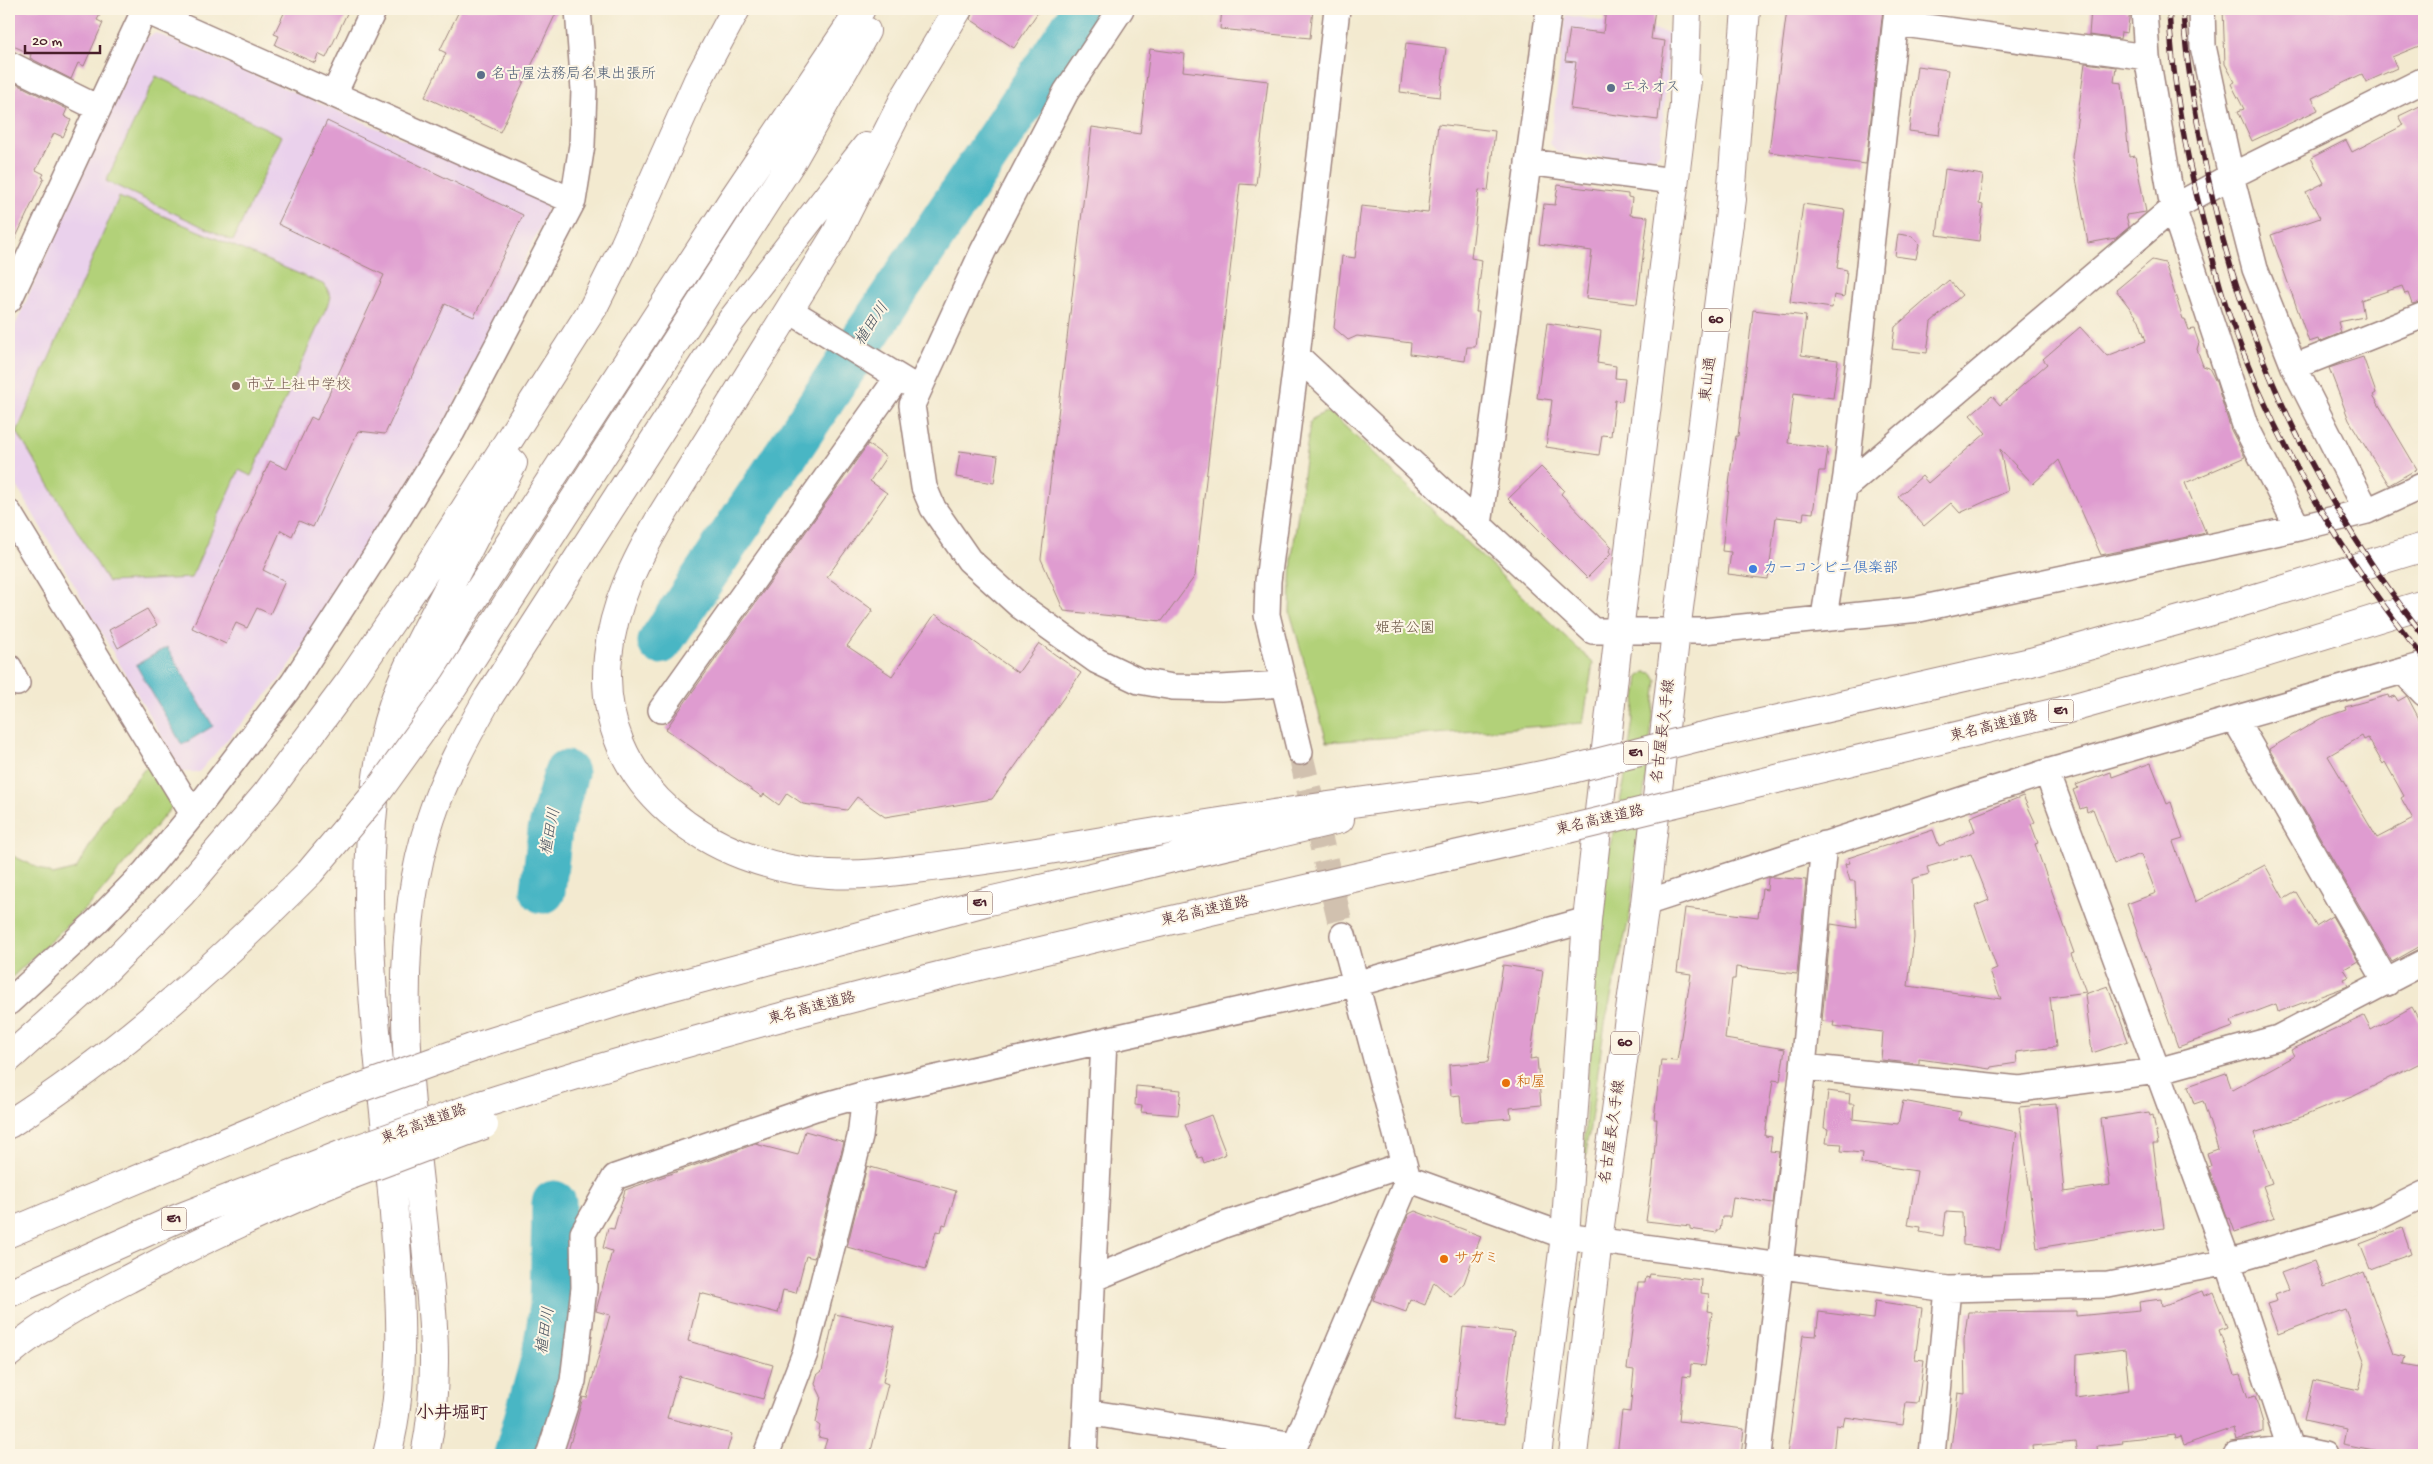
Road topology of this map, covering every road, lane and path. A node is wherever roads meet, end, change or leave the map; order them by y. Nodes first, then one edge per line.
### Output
1 (145, 9) edge
2 (374, 9) edge
3 (578, 9) edge
4 (736, 9) edge
5 (861, 9) edge
6 (878, 9) edge
7 (958, 9) edge
8 (1122, 9) edge
9 (1337, 9) edge
10 (1549, 9) edge
11 (1687, 9) edge
12 (1696, 9) edge
13 (1746, 9) edge
14 (1755, 9) edge
15 (2144, 9) edge
16 (2202, 9) edge
17 (1896, 16) edge
18 (2147, 57) junction
19 (9, 64) edge
20 (2424, 80) edge
21 (334, 94) junction
22 (904, 99) junction
23 (1684, 103) junction
24 (98, 108) junction
25 (1528, 162) junction
26 (2231, 176) junction
27 (1674, 181) junction
28 (573, 201) junction
29 (2173, 208) junction
30 (1729, 223) junction
31 (9, 300) edge
32 (592, 308) junction
33 (790, 311) junction
34 (2424, 315) edge
35 (1297, 356) junction
36 (2294, 367) junction
37 (912, 385) junction
38 (2424, 486) edge
39 (1844, 488) junction
40 (2367, 511) junction
41 (9, 513) edge
42 (1479, 525) junction
43 (2298, 528) junction
44 (2424, 547) edge
45 (2424, 604) edge
46 (1824, 617) junction
47 (1619, 631) junction
48 (1676, 631) junction
49 (2414, 668) edge
50 (1284, 684) junction
51 (2424, 694) edge
52 (661, 710) dead end
53 (2234, 719) junction
54 (1300, 752) tunnel mouth
55 (2047, 772) junction
56 (1494, 784) junction
57 (193, 814) junction
58 (1824, 844) junction
59 (1645, 903) junction
60 (1587, 920) junction
61 (1344, 935) tunnel mouth
62 (371, 961) junction
63 (2424, 962) edge
64 (2387, 983) junction
65 (1355, 984) junction
66 (9, 1002) edge
67 (1104, 1041) junction
68 (9, 1058) edge
69 (1803, 1067) junction
70 (2157, 1071) junction
71 (865, 1094) junction
72 (9, 1124) edge
73 (347, 1164) junction
74 (1405, 1172) junction
75 (2424, 1194) edge
76 (9, 1233) edge
77 (1565, 1236) junction
78 (1598, 1240) junction
79 (2228, 1262) junction
80 (1781, 1266) junction
81 (1092, 1279) junction
82 (1948, 1289) junction
83 (9, 1292) edge
84 (9, 1353) edge
85 (1086, 1412) junction
86 (1295, 1450) edge
87 (2290, 1452) edge
88 (386, 1455) edge
89 (425, 1455) edge
90 (549, 1455) edge
91 (766, 1455) edge
92 (1084, 1455) edge
93 (1538, 1455) edge
94 (1573, 1455) edge
95 (1758, 1455) edge
96 (1932, 1455) edge
97 (2236, 1455) edge
98 (2324, 1455) edge

1 - 21 street
1 - 24 street
2 - 21 street
3 - 28 street
4 - 32 main road
5 - 62 main road
6 - 72 main road, bridge
7 - 22 main road
8 - 37 street
9 - 35 street
10 - 25 street
11 - 23 main road
12 - 23 main road
13 - 30 main road
14 - 30 main road, 東山通 / 60
15 - 18 street
16 - 26 street
17 - 18 street
17 - 39 street
18 - 29 street
19 - 24 street
20 - 26 street
21 - 28 street
22 - 33 main road
22 - 89 main road
23 - 27 main road
24 - 31 street
25 - 27 street
25 - 42 street
26 - 29 street
26 - 36 street
27 - 47 main road
28 - 57 street
29 - 39 street
29 - 43 street
30 - 48 main road, 東山通 / 60
32 - 62 main road
32 - 68 main road
33 - 37 street
33 - 56 main road
34 - 36 street
35 - 42 street
35 - 50 street
36 - 40 street
37 - 50 street
37 - 52 street
38 - 40 street
39 - 46 street
40 - 43 street
41 - 57 street
42 - 47 street
43 - 46 street
44 - 56 main road, E1, bridge
45 - 73 main road, 東名高速道路 / E1, bridge
46 - 48 street
47 - 48 street
47 - 60 main road
48 - 59 main road, 名古屋長久手線 / 60
49 - 51 street
49 - 53 street
50 - 54 street
53 - 55 street
53 - 64 street
55 - 58 street
55 - 70 street
56 - 76 main road, E1, bridge
57 - 66 street
58 - 59 street
58 - 69 street
59 - 78 main road, 名古屋長久手線 / 60
60 - 65 street
60 - 77 main road
61 - 65 street
62 - 88 main road
63 - 64 street
64 - 70 street
65 - 67 street
65 - 74 street
67 - 71 street
67 - 81 street
69 - 70 street
69 - 80 street
70 - 79 street
71 - 90 street
71 - 91 street
73 - 83 main road, 東名高速道路 / E1
73 - 84 main road
74 - 77 street
74 - 81 street
74 - 86 street
75 - 79 street
77 - 78 street
77 - 93 main road
78 - 80 street
78 - 94 main road, 名古屋長久手線 / 60
79 - 82 street
79 - 87 street
80 - 82 street
80 - 95 street
81 - 85 street
82 - 96 street
85 - 86 street
85 - 92 street
87 - 97 street
87 - 98 street

